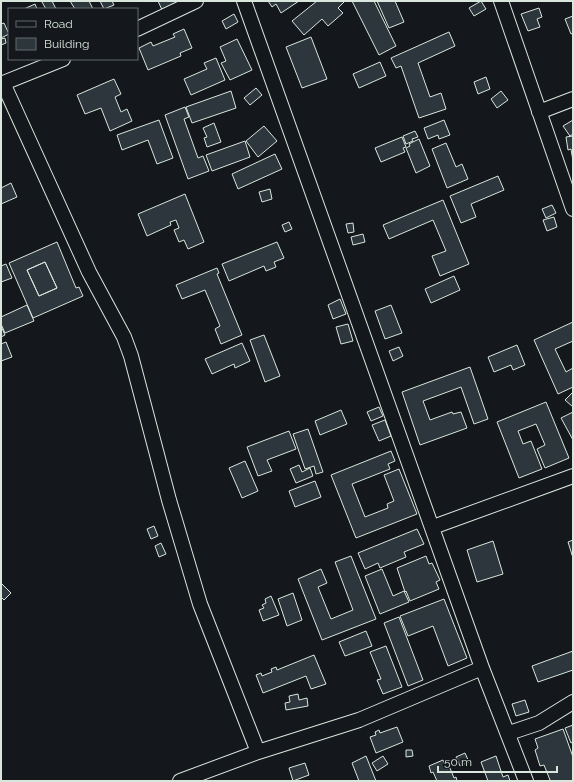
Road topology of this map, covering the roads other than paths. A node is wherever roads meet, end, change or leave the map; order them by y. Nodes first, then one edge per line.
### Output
1 (196, 1) edge
2 (244, 1) edge
3 (501, 1) edge
4 (138, 29) edge
5 (61, 60) edge
6 (2, 84) edge
7 (573, 99) edge
8 (539, 112) junction
9 (573, 209) edge
10 (573, 476) edge
11 (433, 527) junction
12 (482, 668) junction
13 (573, 702) edge
14 (509, 733) junction
15 (258, 752) junction
16 (180, 781) edge
17 (526, 781) edge

1 - 4 street
2 - 11 street
3 - 8 street
5 - 6 street
6 - 15 street
7 - 8 street
8 - 9 street
10 - 11 street
11 - 12 street
12 - 14 street
12 - 15 street
13 - 14 street
14 - 17 street
15 - 16 street

